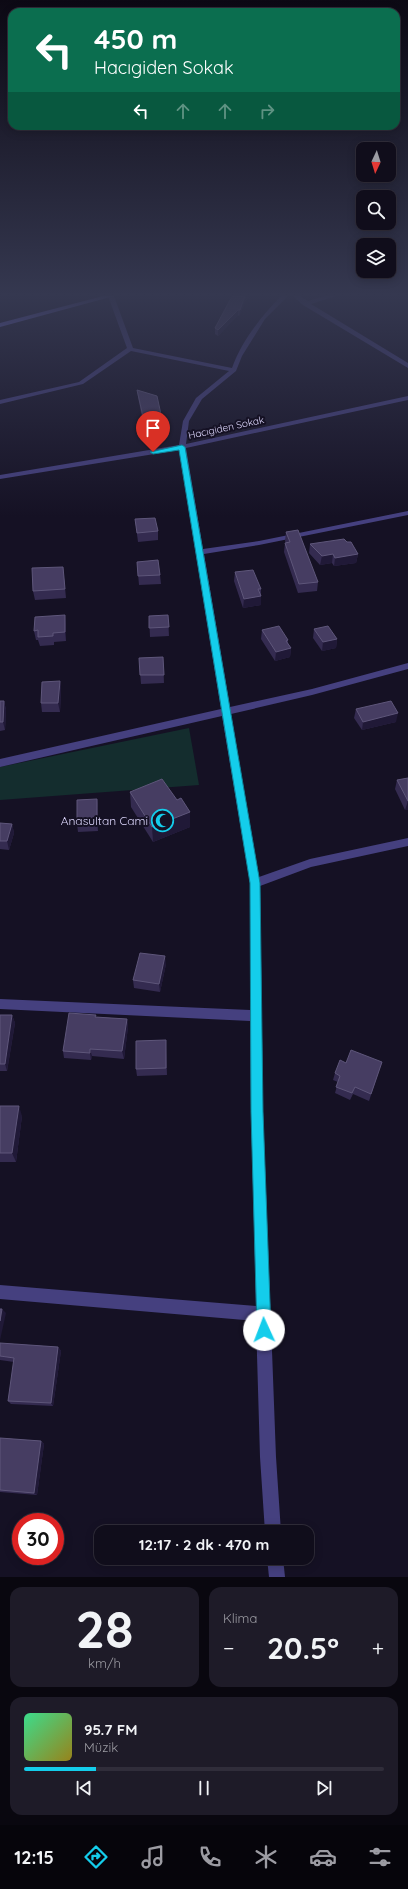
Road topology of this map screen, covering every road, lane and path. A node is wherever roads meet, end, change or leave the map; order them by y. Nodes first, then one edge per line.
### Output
1 (100, 370) edge
2 (234, 370) edge
3 (408, 398) edge
4 (0, 402) edge
5 (182, 447) junction
6 (0, 477) edge
7 (408, 513) edge
8 (200, 552) junction
9 (408, 666) edge
10 (227, 711) junction
11 (0, 763) edge
12 (408, 842) edge
13 (255, 883) junction
14 (0, 1004) edge
15 (256, 1016) junction
16 (0, 1292) edge
17 (264, 1314) junction
18 (273, 1525) edge
19 (275, 1565) edge
20 (276, 1577) edge

1 - 4 street
2 - 5 street
3 - 5 street, Hacıgiden Sokak
5 - 6 street, Hacıgiden Sokak
5 - 8 street
7 - 8 street
8 - 10 street
9 - 10 street
10 - 11 street
10 - 13 street
12 - 13 street
13 - 15 street
14 - 15 street
15 - 17 street
16 - 17 street
17 - 18 street
19 - 20 street

